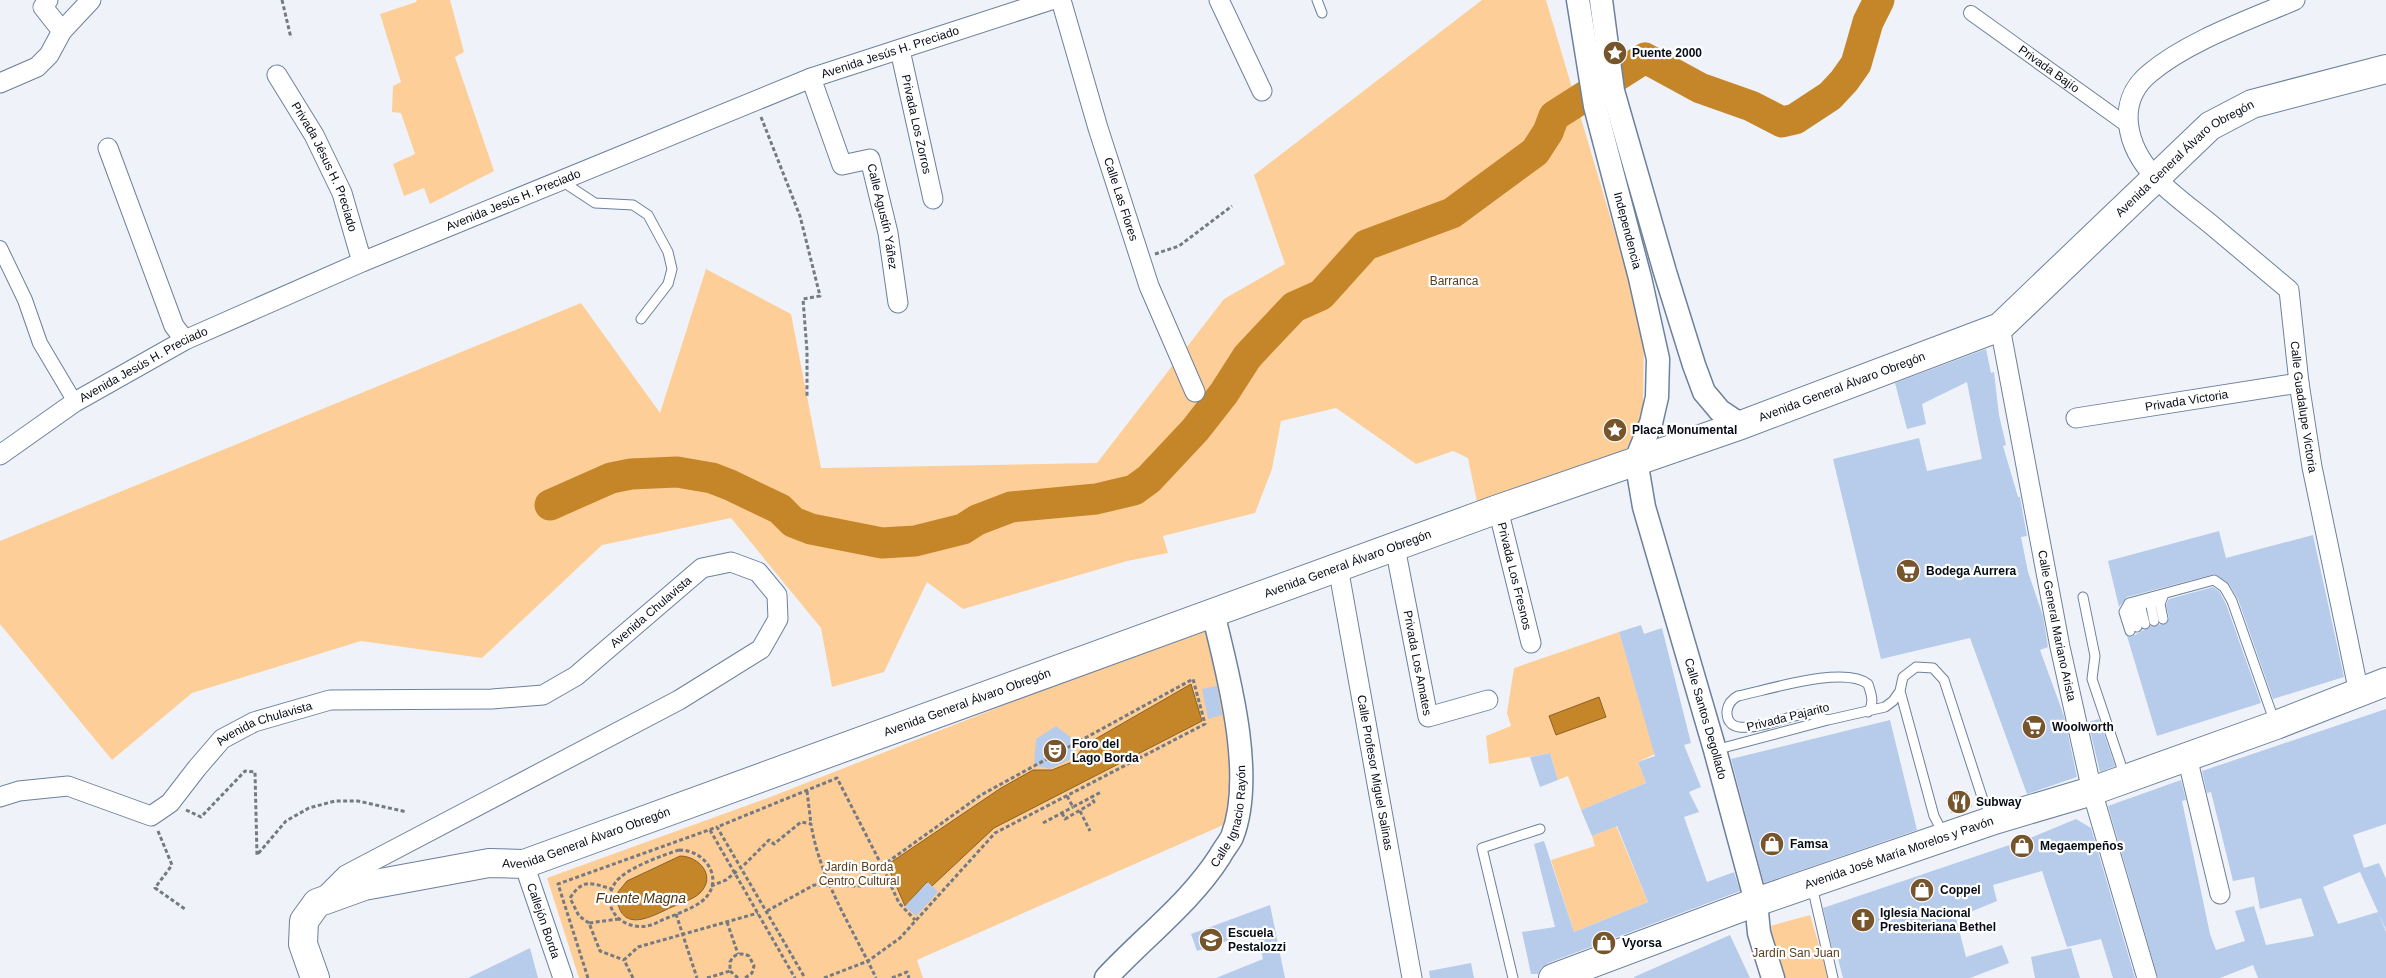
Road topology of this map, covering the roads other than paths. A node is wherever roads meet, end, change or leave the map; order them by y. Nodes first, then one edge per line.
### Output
1 (91, 0) edge
2 (1051, 0) edge
3 (1061, 0) edge
4 (1219, 0) edge
5 (1317, 0) edge
6 (1578, 0) edge
7 (1601, 0) edge
8 (2295, 0) edge
9 (45, 3) edge
10 (1322, 13) dead end
11 (1970, 13) dead end
12 (62, 31) junction
13 (900, 50) junction
14 (2386, 69) edge
15 (277, 75) dead end
16 (811, 78) junction
17 (0, 83) edge
18 (1262, 92) dead end
19 (2127, 125) junction
20 (108, 148) dead end
21 (2155, 177) junction
22 (560, 180) junction
23 (933, 199) dead end
24 (0, 248) edge
25 (362, 262) junction
26 (898, 303) dead end
27 (641, 319) dead end
28 (2000, 327) junction
29 (185, 340) junction
30 (2299, 383) junction
31 (1195, 392) dead end
32 (75, 402) junction
33 (2076, 418) dead end
34 (1741, 425) junction
35 (0, 454) edge
36 (1636, 460) junction
37 (1498, 509) junction
38 (1395, 547) junction
39 (1338, 567) junction
40 (2083, 596) dead end
41 (2151, 597) junction
42 (1213, 613) junction
43 (2163, 619) dead end
44 (1532, 643) dead end
45 (2386, 682) edge
46 (1900, 691) junction
47 (2359, 693) junction
48 (1488, 700) dead end
49 (1868, 712) junction
50 (1828, 720) junction
51 (2276, 725) junction
52 (1715, 750) junction
53 (2187, 757) junction
54 (2125, 779) junction
55 (2092, 791) junction
56 (0, 797) edge
57 (1994, 820) junction
58 (1540, 829) dead end
59 (1945, 837) junction
60 (524, 864) junction
61 (1811, 883) junction
62 (2220, 894) dead end
63 (1756, 902) junction
64 (318, 903) junction
65 (1581, 974) edge
66 (315, 978) edge
67 (563, 978) edge
68 (1106, 978) edge
69 (1412, 978) edge
70 (1513, 978) edge
71 (1553, 978) edge
72 (1773, 978) edge
73 (1833, 978) edge
74 (2148, 978) edge

1 - 12 street
2 - 13 street, Avenida Jesús H. Preciado
3 - 31 street, Calle Las Flores
4 - 18 street
5 - 10 lane
6 - 36 street, Independencia
7 - 34 street, Independencia
8 - 19 street
9 - 12 street
11 - 19 street, Privada Bajío
12 - 17 street
13 - 16 street, Avenida Jesús H. Preciado
13 - 23 street, Privada Los Zorros
14 - 21 main road, Avenida General Álvaro Obregón
15 - 25 street, Privada Jésus H. Preciado
16 - 22 street, Avenida Jesús H. Preciado
16 - 26 street, Calle Agustín Yáñez
19 - 21 street, Calle Guadalupe Victoria
20 - 29 street
21 - 28 main road, Avenida General Álvaro Obregón
21 - 30 street, Calle Guadalupe Victoria
22 - 25 street, Avenida Jesús H. Preciado
22 - 27 lane
24 - 32 street
25 - 29 street, Avenida Jesús H. Preciado
28 - 34 main road, Avenida General Álvaro Obregón
28 - 55 street, Calle General Mariano Arista
29 - 32 street, Avenida Jesús H. Preciado
30 - 33 street, Privada Victoria
30 - 47 street, Calle Guadalupe Victoria
32 - 35 street, Avenida Jesús H. Preciado
34 - 36 main road, Avenida General Álvaro Obregón
36 - 37 main road, Avenida General Álvaro Obregón
36 - 52 street, Calle Santos Degollado
37 - 38 main road, Avenida General Álvaro Obregón
37 - 44 street, Privada Los Fresnos
38 - 39 main road, Avenida General Álvaro Obregón
38 - 48 street, Privada Los Amates
39 - 42 main road, Avenida General Álvaro Obregón
39 - 69 street, Calle Profesor Miguel Salinas
40 - 54 lane
41 - 41 lane
41 - 43 lane
41 - 51 lane
42 - 60 main road, Avenida General Álvaro Obregón
42 - 68 street, Calle Ignacio Rayón
45 - 47 main road, Avenida José María Morelos y Pavón
46 - 49 lane, Privada Pajarito
46 - 57 lane, Privada Pajarito
46 - 59 lane
47 - 51 main road, Avenida José María Morelos y Pavón
49 - 50 lane, Privada Pajarito
49 - 50 lane
50 - 52 lane, Privada Pajarito
51 - 53 main road, Avenida José María Morelos y Pavón
52 - 63 street, Calle Santos Degollado
53 - 54 main road, Avenida José María Morelos y Pavón
53 - 62 street
54 - 55 main road, Avenida José María Morelos y Pavón
55 - 57 main road, Avenida José María Morelos y Pavón
55 - 74 street, Calle General Mariano Arista
56 - 64 street, Avenida Chulavista
57 - 59 main road, Avenida José María Morelos y Pavón
58 - 70 lane
59 - 61 main road, Avenida José María Morelos y Pavón
60 - 64 main road, Avenida General Álvaro Obregón
60 - 67 street, Callejón Borda
61 - 63 main road, Avenida José María Morelos y Pavón
61 - 73 lane
63 - 65 main road, Avenida José María Morelos y Pavón
63 - 72 street, Calle Santos Degollado
64 - 66 main road
65 - 71 main road, Avenida José María Morelos y Pavón

